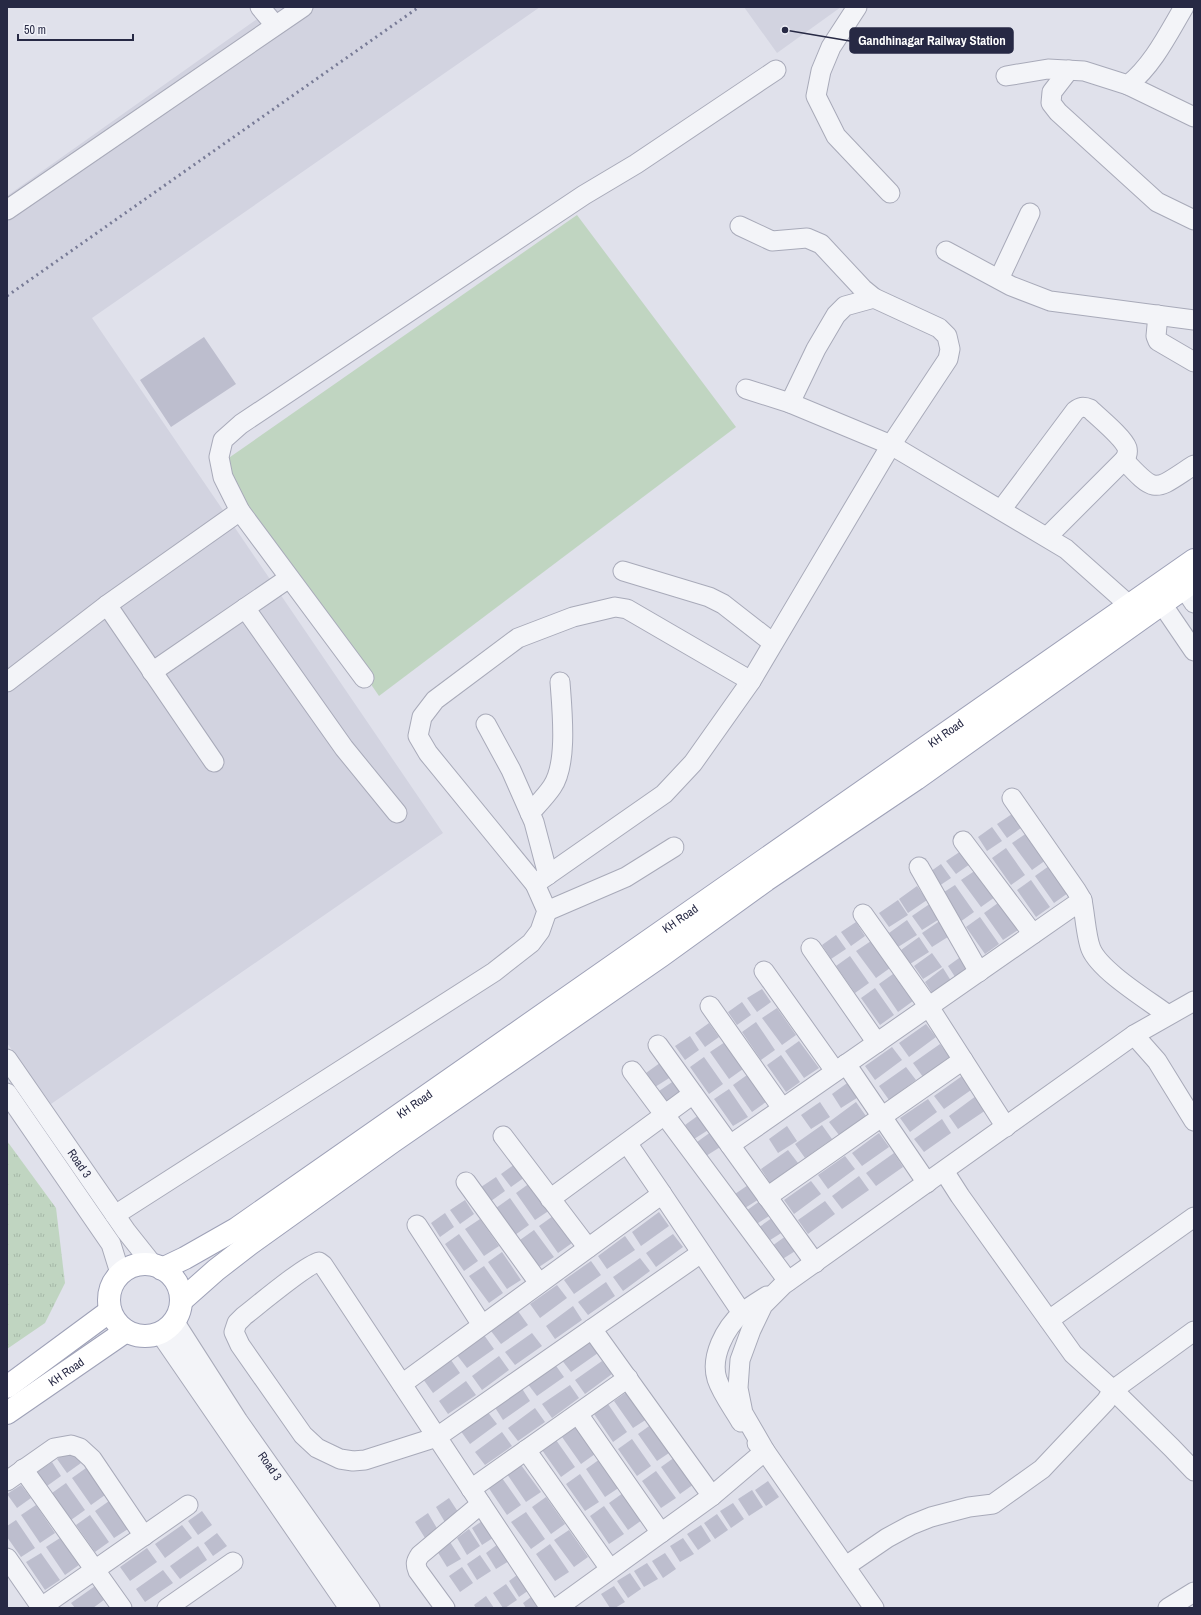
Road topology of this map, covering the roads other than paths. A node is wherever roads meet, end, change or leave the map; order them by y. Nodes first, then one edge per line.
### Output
1 (260, 7) edge
2 (303, 7) edge
3 (857, 7) edge
4 (1184, 7) edge
5 (275, 25) junction
6 (776, 70) dead end
7 (1069, 70) junction
8 (1006, 76) dead end
9 (1128, 85) junction
10 (1194, 117) edge
11 (890, 193) dead end
12 (7, 210) edge
13 (1030, 213) dead end
14 (1194, 220) edge
15 (740, 226) dead end
16 (946, 251) dead end
17 (999, 279) junction
18 (874, 298) junction
19 (1158, 316) junction
20 (1194, 320) edge
21 (1194, 362) edge
22 (746, 389) dead end
23 (790, 403) junction
24 (891, 445) junction
25 (1124, 460) junction
26 (1194, 466) edge
27 (1001, 510) junction
28 (240, 511) junction
29 (1047, 537) junction
30 (1194, 560) edge
31 (623, 571) dead end
32 (289, 578) junction
33 (1191, 591) edge
34 (1157, 597) junction
35 (106, 605) junction
36 (1129, 605) junction
37 (245, 608) junction
38 (773, 643) junction
39 (1194, 651) edge
40 (152, 672) junction
41 (364, 678) dead end
42 (751, 681) junction
43 (7, 682) edge
44 (560, 682) dead end
45 (486, 724) dead end
46 (214, 762) dead end
47 (1012, 798) dead end
48 (397, 813) dead end
49 (530, 813) junction
50 (963, 841) dead end
51 (674, 847) dead end
52 (919, 868) dead end
53 (542, 880) junction
54 (1082, 900) junction
55 (547, 911) junction
56 (863, 914) dead end
57 (1033, 934) junction
58 (811, 948) dead end
59 (764, 971) dead end
60 (979, 972) junction
61 (1194, 1001) edge
62 (710, 1006) dead end
63 (929, 1007) junction
64 (1168, 1015) junction
65 (1134, 1035) junction
66 (877, 1043) junction
67 (658, 1045) dead end
68 (7, 1059) edge
69 (963, 1060) junction
70 (841, 1068) junction
71 (632, 1071) dead end
72 (7, 1093) edge
73 (693, 1094) junction
74 (782, 1108) junction
75 (665, 1114) junction
76 (882, 1116) junction
77 (1194, 1121) edge
78 (1006, 1127) junction
79 (503, 1136) dead end
80 (627, 1143) junction
81 (730, 1145) junction
82 (944, 1171) junction
83 (466, 1182) dead end
84 (927, 1183) junction
85 (662, 1194) junction
86 (767, 1197) junction
87 (550, 1199) junction
88 (115, 1215) junction
89 (1194, 1217) edge
90 (417, 1225) dead end
91 (588, 1248) junction
92 (701, 1253) junction
93 (815, 1263) junction
94 (158, 1267) junction
95 (120, 1273) junction
96 (539, 1283) junction
97 (785, 1283) junction
98 (110, 1311) junction
99 (742, 1313) junction
100 (171, 1318) junction
101 (1048, 1320) junction
102 (482, 1325) junction
103 (592, 1329) junction
104 (126, 1331) junction
105 (1194, 1331) edge
106 (628, 1378) junction
107 (402, 1384) junction
108 (7, 1387) edge
109 (1113, 1390) junction
110 (7, 1413) edge
111 (578, 1414) junction
112 (437, 1437) junction
113 (526, 1450) junction
114 (765, 1451) junction
115 (24, 1469) junction
116 (1194, 1471) edge
117 (7, 1481) edge
118 (476, 1496) junction
119 (712, 1496) junction
120 (188, 1505) dead end
121 (661, 1533) junction
122 (144, 1536) junction
123 (7, 1558) edge
124 (233, 1562) dead end
125 (846, 1566) junction
126 (610, 1569) junction
127 (95, 1570) junction
128 (1194, 1592) edge
129 (41, 1608) edge
130 (122, 1608) edge
131 (167, 1608) edge
132 (349, 1608) edge
133 (370, 1608) edge
134 (446, 1608) edge
135 (550, 1608) edge
136 (557, 1608) edge
137 (874, 1608) edge
138 (1168, 1608) edge

1 - 5 street
2 - 5 street
3 - 11 street
4 - 9 street
5 - 12 street
6 - 28 street
7 - 8 street
7 - 9 street
7 - 14 street
9 - 10 street
13 - 17 street
15 - 18 street
16 - 17 street
17 - 19 street
18 - 23 street
18 - 24 street
19 - 20 street
19 - 21 street
22 - 23 street
23 - 24 street
24 - 27 street
24 - 38 street
25 - 26 street
25 - 27 street
25 - 29 street
27 - 29 street
28 - 32 street
28 - 35 street
29 - 36 street
30 - 34 main road, KH Road
31 - 38 street
32 - 37 street
32 - 41 street
33 - 34 main road, KH Road
34 - 36 main road, KH Road
34 - 39 street
34 - 100 main road, KH Road
35 - 40 street
35 - 43 street
36 - 94 main road, KH Road
37 - 40 street
37 - 48 street
38 - 42 street
40 - 46 street
42 - 53 street
42 - 53 street
44 - 49 street
45 - 49 street
47 - 54 street
49 - 53 street
50 - 57 street
51 - 55 street
52 - 60 street
53 - 55 street
54 - 57 street
54 - 64 street
55 - 88 street
56 - 63 street
57 - 60 street
58 - 66 street
59 - 70 street
60 - 63 street
61 - 64 street
62 - 74 street
63 - 66 street
63 - 69 street
64 - 65 street
65 - 77 street
65 - 78 street
66 - 70 street
67 - 73 street
68 - 88 street, Road 3
69 - 76 street
69 - 78 street
70 - 74 street
70 - 76 street
71 - 75 street
72 - 95 street, Road 3
73 - 75 street
73 - 81 street
74 - 81 street
75 - 80 street
75 - 97 street
76 - 84 street
76 - 86 street
78 - 82 street
79 - 87 street
80 - 85 street
80 - 87 street
81 - 86 street
82 - 84 street
82 - 101 street
83 - 96 street
84 - 93 street
85 - 91 street
85 - 92 street
86 - 93 street
87 - 91 street
88 - 94 street, Road 3
89 - 101 street
90 - 102 street
91 - 96 street
92 - 99 street
92 - 103 street
93 - 97 street
94 - 95 main road
94 - 100 main road
95 - 98 main road
96 - 102 street
97 - 99 street
97 - 114 street
98 - 104 main road
98 - 108 main road, KH Road
99 - 114 street
100 - 104 main road
100 - 132 street, Road 3
100 - 133 street, Road 3
101 - 109 street
102 - 107 street
103 - 106 street
103 - 112 street
104 - 110 main road, KH Road
105 - 109 street
106 - 111 street
106 - 119 street
107 - 112 street
107 - 112 street
109 - 116 street
109 - 125 street
111 - 113 street
111 - 121 street
112 - 118 street
113 - 118 street
113 - 126 street
114 - 119 street
114 - 125 street
115 - 117 street
115 - 122 street
115 - 127 street
118 - 134 street
118 - 135 street
119 - 121 street
120 - 122 street
121 - 126 street
122 - 127 street
123 - 129 street
124 - 131 street
125 - 137 street
126 - 136 street
127 - 129 street
127 - 130 street
128 - 138 street

